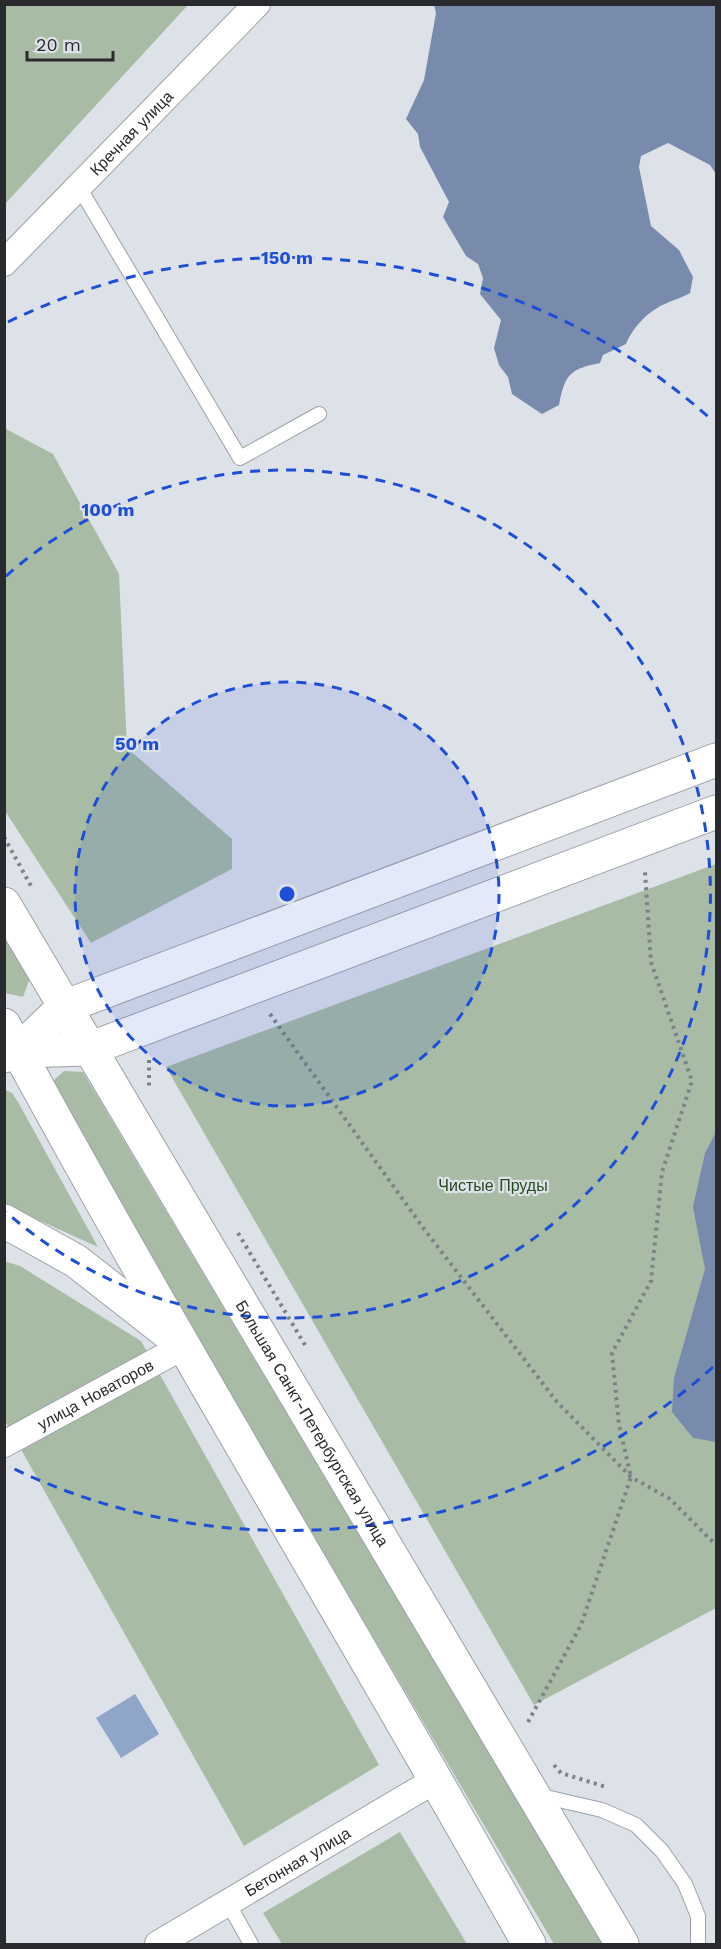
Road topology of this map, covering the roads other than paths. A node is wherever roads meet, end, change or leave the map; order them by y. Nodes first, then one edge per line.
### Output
1 (257, 4) edge
2 (79, 187) junction
3 (4, 263) edge
4 (319, 414) dead end
5 (717, 760) edge
6 (717, 812) edge
7 (4, 904) edge
8 (64, 1007) junction
9 (9, 1044) edge
10 (89, 1049) junction
11 (4, 1221) edge
12 (184, 1346) junction
13 (4, 1444) edge
14 (437, 1779) junction
15 (532, 1794) junction
16 (228, 1903) junction
17 (159, 1944) edge
18 (251, 1944) edge
19 (529, 1944) edge
20 (622, 1944) edge
21 (698, 1944) edge

1 - 2 street, Кречная улица
2 - 3 street, Кречная улица
2 - 4 lane
5 - 8 main road
6 - 10 main road
7 - 8 main road, Большая Санкт-Петербургская улица
8 - 9 main road
8 - 10 main road, Большая Санкт-Петербургская улица
9 - 10 main road
9 - 12 main road
10 - 15 main road, Большая Санкт-Петербургская улица
11 - 12 main road
12 - 13 street, улица Новаторов
12 - 14 main road
14 - 16 street, Бетонная улица
14 - 19 main road
15 - 20 main road, Большая Санкт-Петербургская улица
15 - 21 lane
16 - 17 street, Бетонная улица
16 - 18 lane

